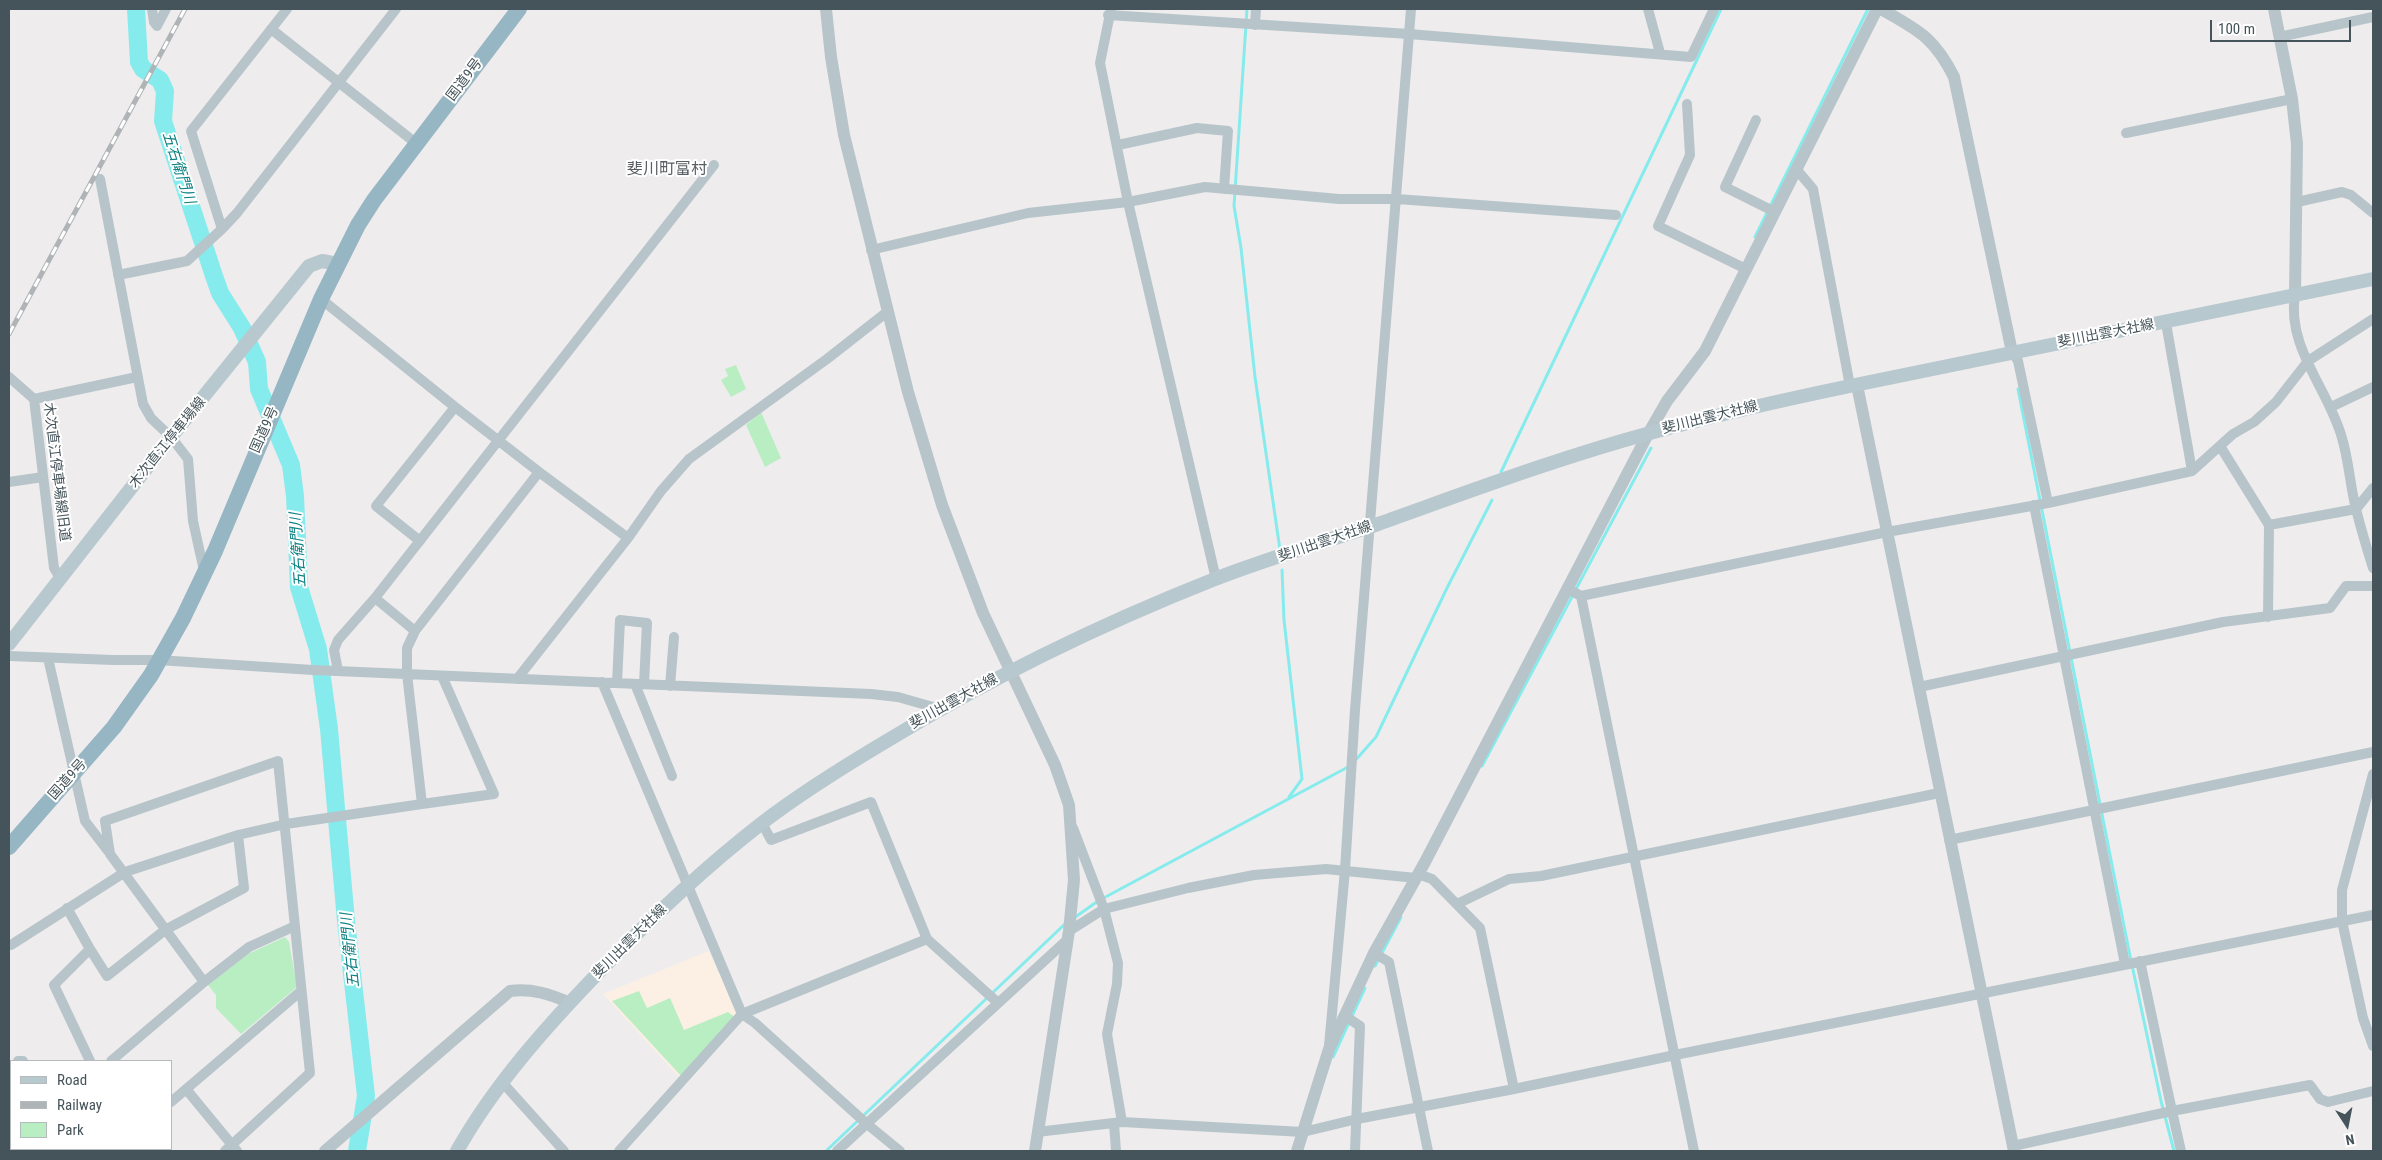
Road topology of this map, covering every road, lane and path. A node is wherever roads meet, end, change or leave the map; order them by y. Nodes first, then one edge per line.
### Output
1 (152, 9) edge
2 (166, 9) edge
3 (287, 9) edge
4 (396, 9) edge
5 (519, 9) edge
6 (826, 9) edge
7 (1256, 9) edge
8 (1411, 9) edge
9 (1648, 9) edge
10 (1714, 9) edge
11 (1877, 9) edge
12 (1881, 9) edge
13 (2274, 9) edge
14 (1110, 12) edge
15 (2373, 17) edge
16 (1255, 25) junction
17 (271, 29) junction
18 (1409, 34) junction
19 (2279, 37) junction
20 (1660, 53) junction
21 (340, 82) junction
22 (2292, 99) junction
23 (1687, 104) dead end
24 (1756, 120) dead end
25 (2126, 133) dead end
26 (416, 144) junction
27 (1118, 145) junction
28 (714, 165) dead end
29 (1797, 170) junction
30 (100, 179) dead end
31 (1224, 189) junction
32 (1397, 200) junction
33 (1128, 202) junction
34 (2297, 202) junction
35 (1775, 212) junction
36 (2373, 213) edge
37 (1616, 215) dead end
38 (222, 229) junction
39 (872, 250) junction
40 (338, 264) junction
41 (1746, 269) junction
42 (118, 275) junction
43 (2373, 279) edge
44 (2295, 295) junction
45 (321, 299) junction
46 (887, 312) junction
47 (2373, 319) edge
48 (2166, 323) junction
49 (2012, 352) junction
50 (2308, 361) junction
51 (9, 376) edge
52 (137, 377) junction
53 (1854, 385) junction
54 (2373, 387) edge
55 (34, 399) junction
56 (456, 407) junction
57 (2331, 407) junction
58 (1648, 434) junction
59 (171, 437) junction
60 (498, 440) junction
61 (2220, 446) junction
62 (2192, 471) junction
63 (539, 472) junction
64 (43, 477) junction
65 (9, 482) edge
66 (2373, 488) edge
67 (2048, 502) junction
68 (2034, 505) junction
69 (2356, 509) junction
70 (2269, 525) junction
71 (1371, 526) junction
72 (1887, 532) junction
73 (628, 538) junction
74 (420, 541) junction
75 (2373, 568) edge
76 (205, 572) junction
77 (61, 579) junction
78 (1216, 579) junction
79 (2373, 586) edge
80 (1568, 589) junction
81 (1581, 596) junction
82 (375, 598) junction
83 (2268, 617) junction
84 (415, 631) junction
85 (674, 636) dead end
86 (9, 644) edge
87 (9, 656) edge
88 (2063, 656) junction
89 (48, 658) junction
90 (158, 660) junction
91 (336, 670) junction
92 (1010, 671) junction
93 (407, 674) junction
94 (442, 676) junction
95 (517, 679) junction
96 (602, 682) junction
97 (617, 683) junction
98 (639, 684) junction
99 (670, 686) junction
100 (1919, 687) junction
101 (940, 709) junction
102 (2373, 752) edge
103 (75, 773) junction
104 (2373, 774) edge
105 (672, 776) dead end
106 (1940, 793) junction
107 (422, 804) junction
108 (2094, 810) junction
109 (1071, 822) junction
110 (762, 823) junction
111 (286, 824) junction
112 (238, 835) junction
113 (1949, 840) junction
114 (9, 846) edge
115 (110, 854) junction
116 (1634, 857) junction
117 (1345, 870) junction
118 (125, 872) junction
119 (1417, 876) junction
120 (687, 887) junction
121 (1457, 904) junction
122 (67, 908) junction
123 (1104, 909) junction
124 (2373, 915) edge
125 (2342, 921) junction
126 (295, 926) junction
127 (166, 930) junction
128 (1068, 935) junction
129 (927, 938) junction
130 (10, 944) dead end
131 (90, 949) junction
132 (1374, 953) junction
133 (2140, 961) junction
134 (2125, 964) junction
135 (204, 982) junction
136 (301, 991) junction
137 (1981, 993) junction
138 (997, 1002) junction
139 (570, 1003) junction
140 (742, 1014) junction
141 (1345, 1016) junction
142 (2373, 1046) edge
143 (1328, 1049) junction
144 (1675, 1055) junction
145 (90, 1060) edge
146 (112, 1060) edge
147 (502, 1082) junction
148 (186, 1089) junction
149 (1514, 1090) junction
150 (2373, 1091) edge
151 (172, 1101) edge
152 (1419, 1107) junction
153 (2172, 1111) junction
154 (1357, 1119) junction
155 (1118, 1123) junction
156 (867, 1124) junction
157 (1038, 1132) junction
158 (1302, 1132) junction
159 (2014, 1148) edge
160 (231, 1150) edge
161 (325, 1151) edge
162 (457, 1151) edge
163 (564, 1151) edge
164 (619, 1151) edge
165 (836, 1151) edge
166 (900, 1151) edge
167 (1035, 1151) edge
168 (1116, 1151) edge
169 (1297, 1151) edge
170 (1355, 1151) edge
171 (1428, 1151) edge
172 (1694, 1151) edge
173 (2181, 1151) edge

1 - 2 street
3 - 17 street
4 - 21 street
5 - 26 highway, 国道9号
6 - 39 street
7 - 16 street
8 - 18 street
9 - 20 street
10 - 20 street
11 - 29 street
12 - 49 street
13 - 19 street
14 - 16 street
14 - 27 street
15 - 19 street
16 - 18 street
17 - 21 street
17 - 38 street
18 - 20 street
18 - 32 street
19 - 22 street
21 - 26 street
21 - 38 street
22 - 25 street
22 - 34 street
23 - 41 street
24 - 35 street
26 - 40 highway, 国道9号
27 - 31 street
27 - 33 street
28 - 60 street
29 - 35 street
29 - 53 street
30 - 42 street
31 - 32 street
31 - 33 street
32 - 37 street
32 - 71 street
33 - 39 street
33 - 78 street
34 - 36 street
34 - 44 street
35 - 41 street
38 - 42 street
39 - 46 street
40 - 45 highway, 国道9号
40 - 59 main road, 木次直江停車場線
41 - 58 street
42 - 52 street
43 - 44 main road, 斐川出雲大社線
44 - 48 main road, 斐川出雲大社線
44 - 50 street
45 - 56 street
45 - 76 highway, 国道9号
46 - 73 street
46 - 92 street
47 - 50 street
48 - 49 main road, 斐川出雲大社線
48 - 62 street
49 - 53 main road, 斐川出雲大社線
49 - 67 street
50 - 57 street
50 - 61 street
51 - 55 street, 木次直江停車場線旧道
52 - 55 street
52 - 59 street
53 - 58 main road, 斐川出雲大社線
53 - 72 street
54 - 57 street
55 - 64 street, 木次直江停車場線旧道
56 - 60 street
56 - 74 street
57 - 69 street
58 - 71 main road, 斐川出雲大社線
58 - 80 street
59 - 76 street
59 - 77 main road, 木次直江停車場線
60 - 63 street
60 - 74 street
61 - 62 street
61 - 70 street
62 - 67 street
63 - 73 street
63 - 84 street
64 - 65 street
64 - 77 street, 木次直江停車場線旧道
66 - 69 street
67 - 68 street
68 - 72 street
68 - 88 street
69 - 70 street
69 - 75 street
70 - 83 street
71 - 78 main road, 斐川出雲大社線
71 - 117 street
72 - 81 street
72 - 100 street
73 - 95 street
74 - 82 street
76 - 90 highway, 国道9号
77 - 86 main road, 木次直江停車場線
78 - 92 main road, 斐川出雲大社線
79 - 83 street
80 - 81 street
80 - 119 street
81 - 116 street
82 - 84 street
82 - 91 street
83 - 88 street
84 - 93 street
85 - 99 street
87 - 89 street
88 - 100 street
88 - 108 street
89 - 90 street
89 - 103 street
90 - 91 street
90 - 103 highway, 国道9号
91 - 93 street
92 - 101 main road, 斐川出雲大社線
92 - 109 street
93 - 94 street
93 - 107 street
94 - 95 street
94 - 107 street
95 - 96 street
96 - 97 street
96 - 120 street
97 - 98 street
97 - 98 street
98 - 99 street
98 - 105 street
99 - 101 street
100 - 106 street
101 - 110 main road, 斐川出雲大社線
102 - 108 street
103 - 114 highway, 国道9号
103 - 115 street
104 - 125 street
106 - 113 street
106 - 116 street
107 - 111 street
108 - 113 street
108 - 134 street
109 - 123 street
109 - 128 street
110 - 120 main road, 斐川出雲大社線
110 - 129 street
111 - 112 street
111 - 115 street
111 - 126 street
112 - 118 street
112 - 127 street
113 - 137 street
115 - 118 street
116 - 121 street
116 - 144 street
117 - 119 street
117 - 123 street
117 - 143 street
118 - 122 street
118 - 127 street
119 - 121 street
119 - 132 street
120 - 139 main road, 斐川出雲大社線
120 - 140 street
121 - 149 street
122 - 130 street
122 - 131 street
123 - 128 street
123 - 155 street
124 - 125 street
125 - 133 street
125 - 142 street
126 - 135 street
126 - 136 street
127 - 131 street
127 - 135 street
128 - 138 street
128 - 157 street
129 - 138 street
129 - 140 street
131 - 145 street
132 - 141 street
132 - 152 street
133 - 134 street
133 - 153 street
134 - 137 street
135 - 146 street
136 - 148 street
136 - 160 street
137 - 144 street
137 - 159 street
138 - 156 street
139 - 147 main road, 斐川出雲大社線
139 - 161 street
140 - 156 street
140 - 164 street
141 - 143 street
141 - 154 street
143 - 158 street
144 - 149 street
144 - 172 street
147 - 162 main road, 斐川出雲大社線
147 - 163 street
148 - 151 street
148 - 160 street
149 - 152 street
150 - 153 street
152 - 154 street
152 - 171 street
153 - 159 street
153 - 173 street
154 - 158 street
154 - 170 street
155 - 157 street
155 - 158 street
155 - 168 street
156 - 165 street
156 - 166 street
157 - 167 street
158 - 169 street

